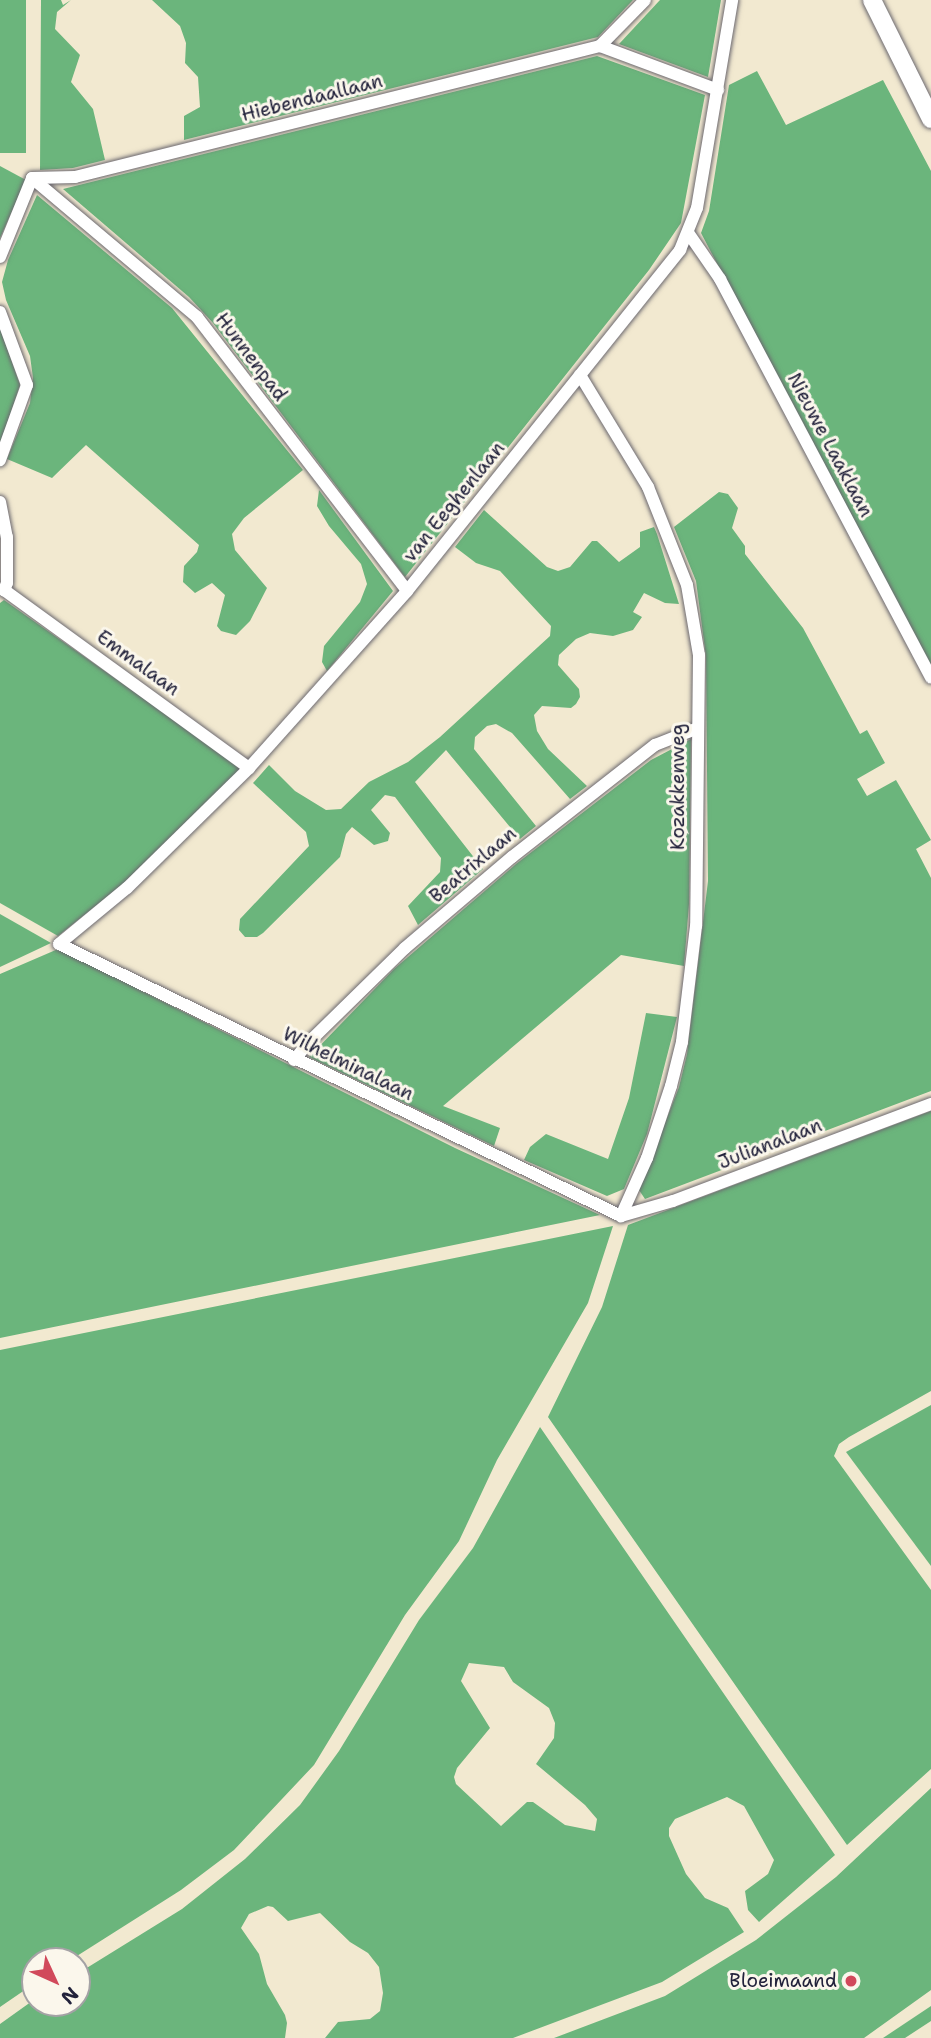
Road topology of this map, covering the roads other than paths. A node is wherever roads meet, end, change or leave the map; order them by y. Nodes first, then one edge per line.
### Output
1 (645, 0) edge
2 (732, 0) edge
3 (872, 0) edge
4 (600, 46) junction
5 (718, 90) junction
6 (931, 119) edge
7 (32, 178) junction
8 (689, 234) junction
9 (0, 257) edge
10 (0, 312) edge
11 (580, 375) junction
12 (0, 460) edge
13 (0, 502) edge
14 (407, 591) junction
15 (931, 678) edge
16 (698, 728) junction
17 (250, 768) junction
18 (60, 944) joint
19 (294, 1060) junction
20 (931, 1104) edge
21 (621, 1216) junction

1 - 4 street
2 - 5 street, van Eeghenlaan
3 - 6 main road
4 - 5 street
4 - 7 street, Hiebendaallaan
5 - 8 street, van Eeghenlaan
7 - 9 street
7 - 14 street, Hunnenpad
8 - 11 street, van Eeghenlaan
8 - 15 street, Nieuwe Laaklaan
10 - 12 street
11 - 14 street, van Eeghenlaan
11 - 16 street, Kozakkenweg
13 - 17 street, Emmalaan
14 - 17 street, van Eeghenlaan
16 - 19 street, Beatrixlaan
16 - 21 street, Kozakkenweg
17 - 18 street, van Eeghenlaan
18 - 19 street, Wilhelminalaan
19 - 21 street, Wilhelminalaan
20 - 21 street, Julianalaan

